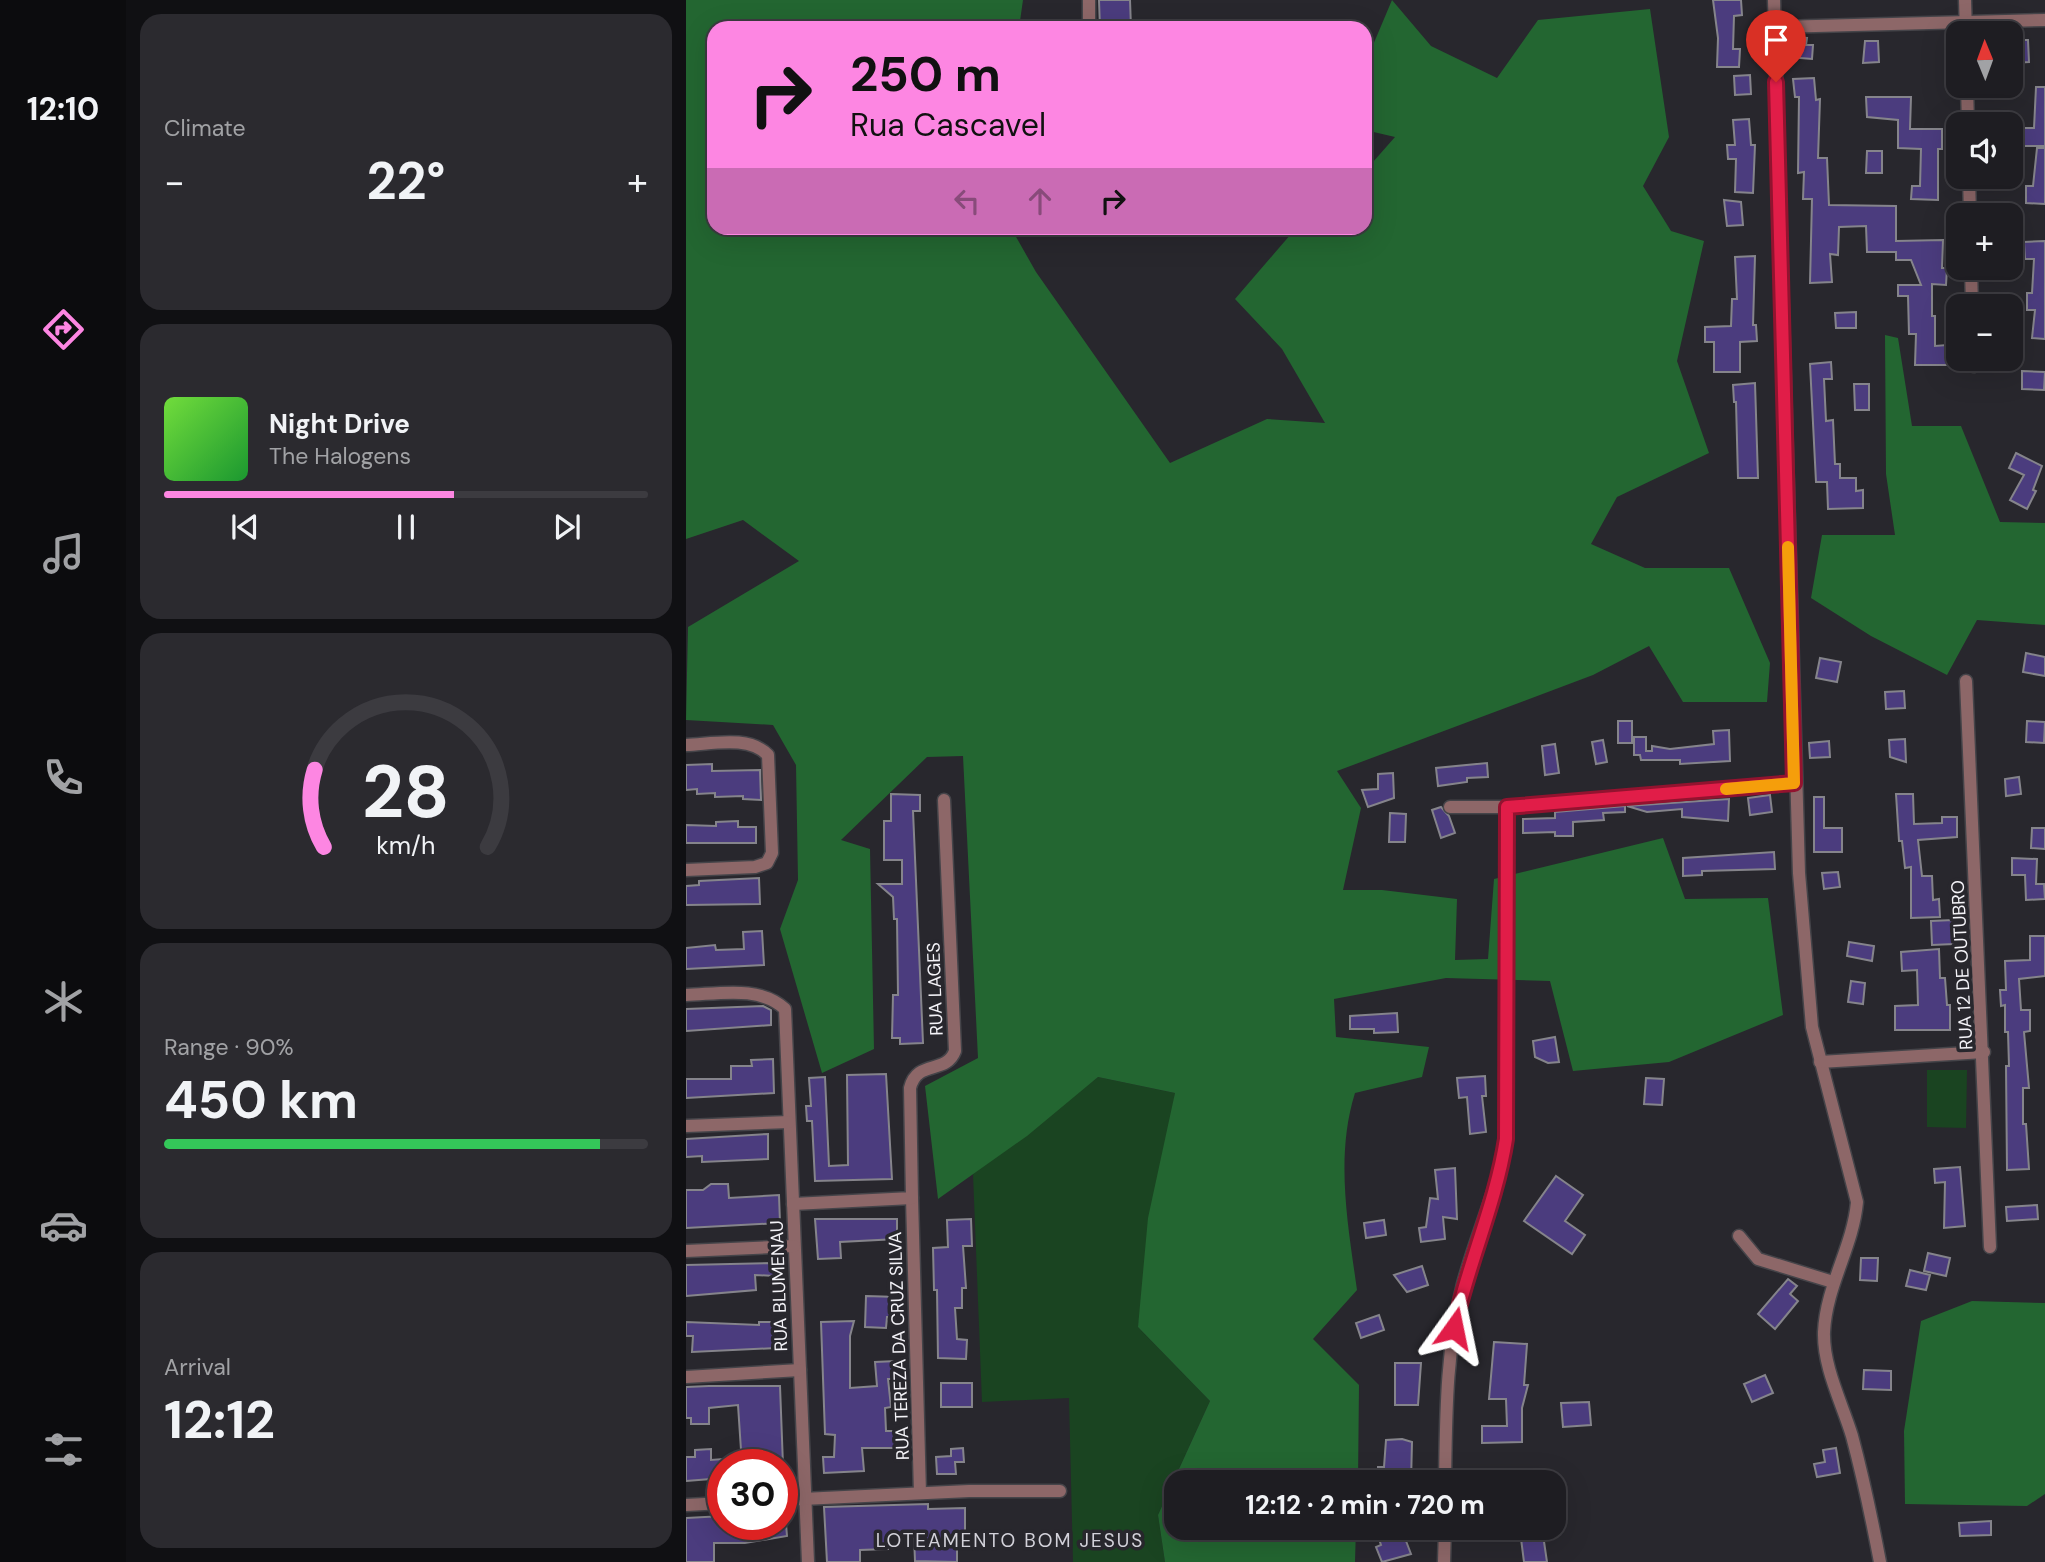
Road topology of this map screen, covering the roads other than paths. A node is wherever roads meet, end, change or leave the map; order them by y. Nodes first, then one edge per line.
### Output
1 (1089, 0) edge
2 (1774, 0) edge
3 (1965, 0) edge
4 (2045, 20) edge
5 (1089, 21) edge
6 (1966, 21) edge
7 (2023, 22) edge
8 (1774, 27) junction
9 (1946, 28) edge
10 (1966, 681) dead end
11 (686, 745) edge
12 (1794, 783) junction
13 (944, 800) dead end
14 (1450, 807) dead end
15 (1507, 807) junction
16 (686, 870) edge
17 (686, 995) edge
18 (1984, 1052) junction
19 (1820, 1062) junction
20 (789, 1122) junction
21 (686, 1126) edge
22 (912, 1198) junction
23 (793, 1204) junction
24 (1738, 1236) dead end
25 (794, 1246) junction
26 (1990, 1247) dead end
27 (686, 1251) edge
28 (1833, 1282) junction
29 (800, 1370) junction
30 (686, 1377) edge
31 (1445, 1470) edge
32 (1060, 1491) dead end
33 (920, 1493) junction
34 (798, 1499) edge
35 (805, 1499) junction
36 (707, 1503) edge
37 (686, 1504) edge
38 (1445, 1540) edge
39 (808, 1562) edge
40 (1444, 1562) edge
41 (1880, 1562) edge

1 - 5 street
2 - 8 street
3 - 6 street
4 - 7 street
8 - 9 street
8 - 12 street
10 - 18 street, RUA 12 DE OUTUBRO
11 - 16 street
12 - 15 street
12 - 19 street
13 - 22 street, RUA LAGES
14 - 15 street
15 - 31 street
17 - 20 street, RUA BLUMENAU
18 - 19 street
18 - 26 street, RUA 12 DE OUTUBRO
19 - 28 street
20 - 21 street
20 - 23 street, RUA BLUMENAU
22 - 23 street
22 - 33 street, RUA TEREZA DA CRUZ SILVA
23 - 25 street, RUA BLUMENAU
24 - 28 street
25 - 27 street
25 - 29 street, RUA BLUMENAU
28 - 41 street
29 - 30 street
29 - 35 street, RUA BLUMENAU
32 - 33 street
33 - 35 street
34 - 35 street
35 - 39 street, RUA BLUMENAU
36 - 37 street
38 - 40 street

